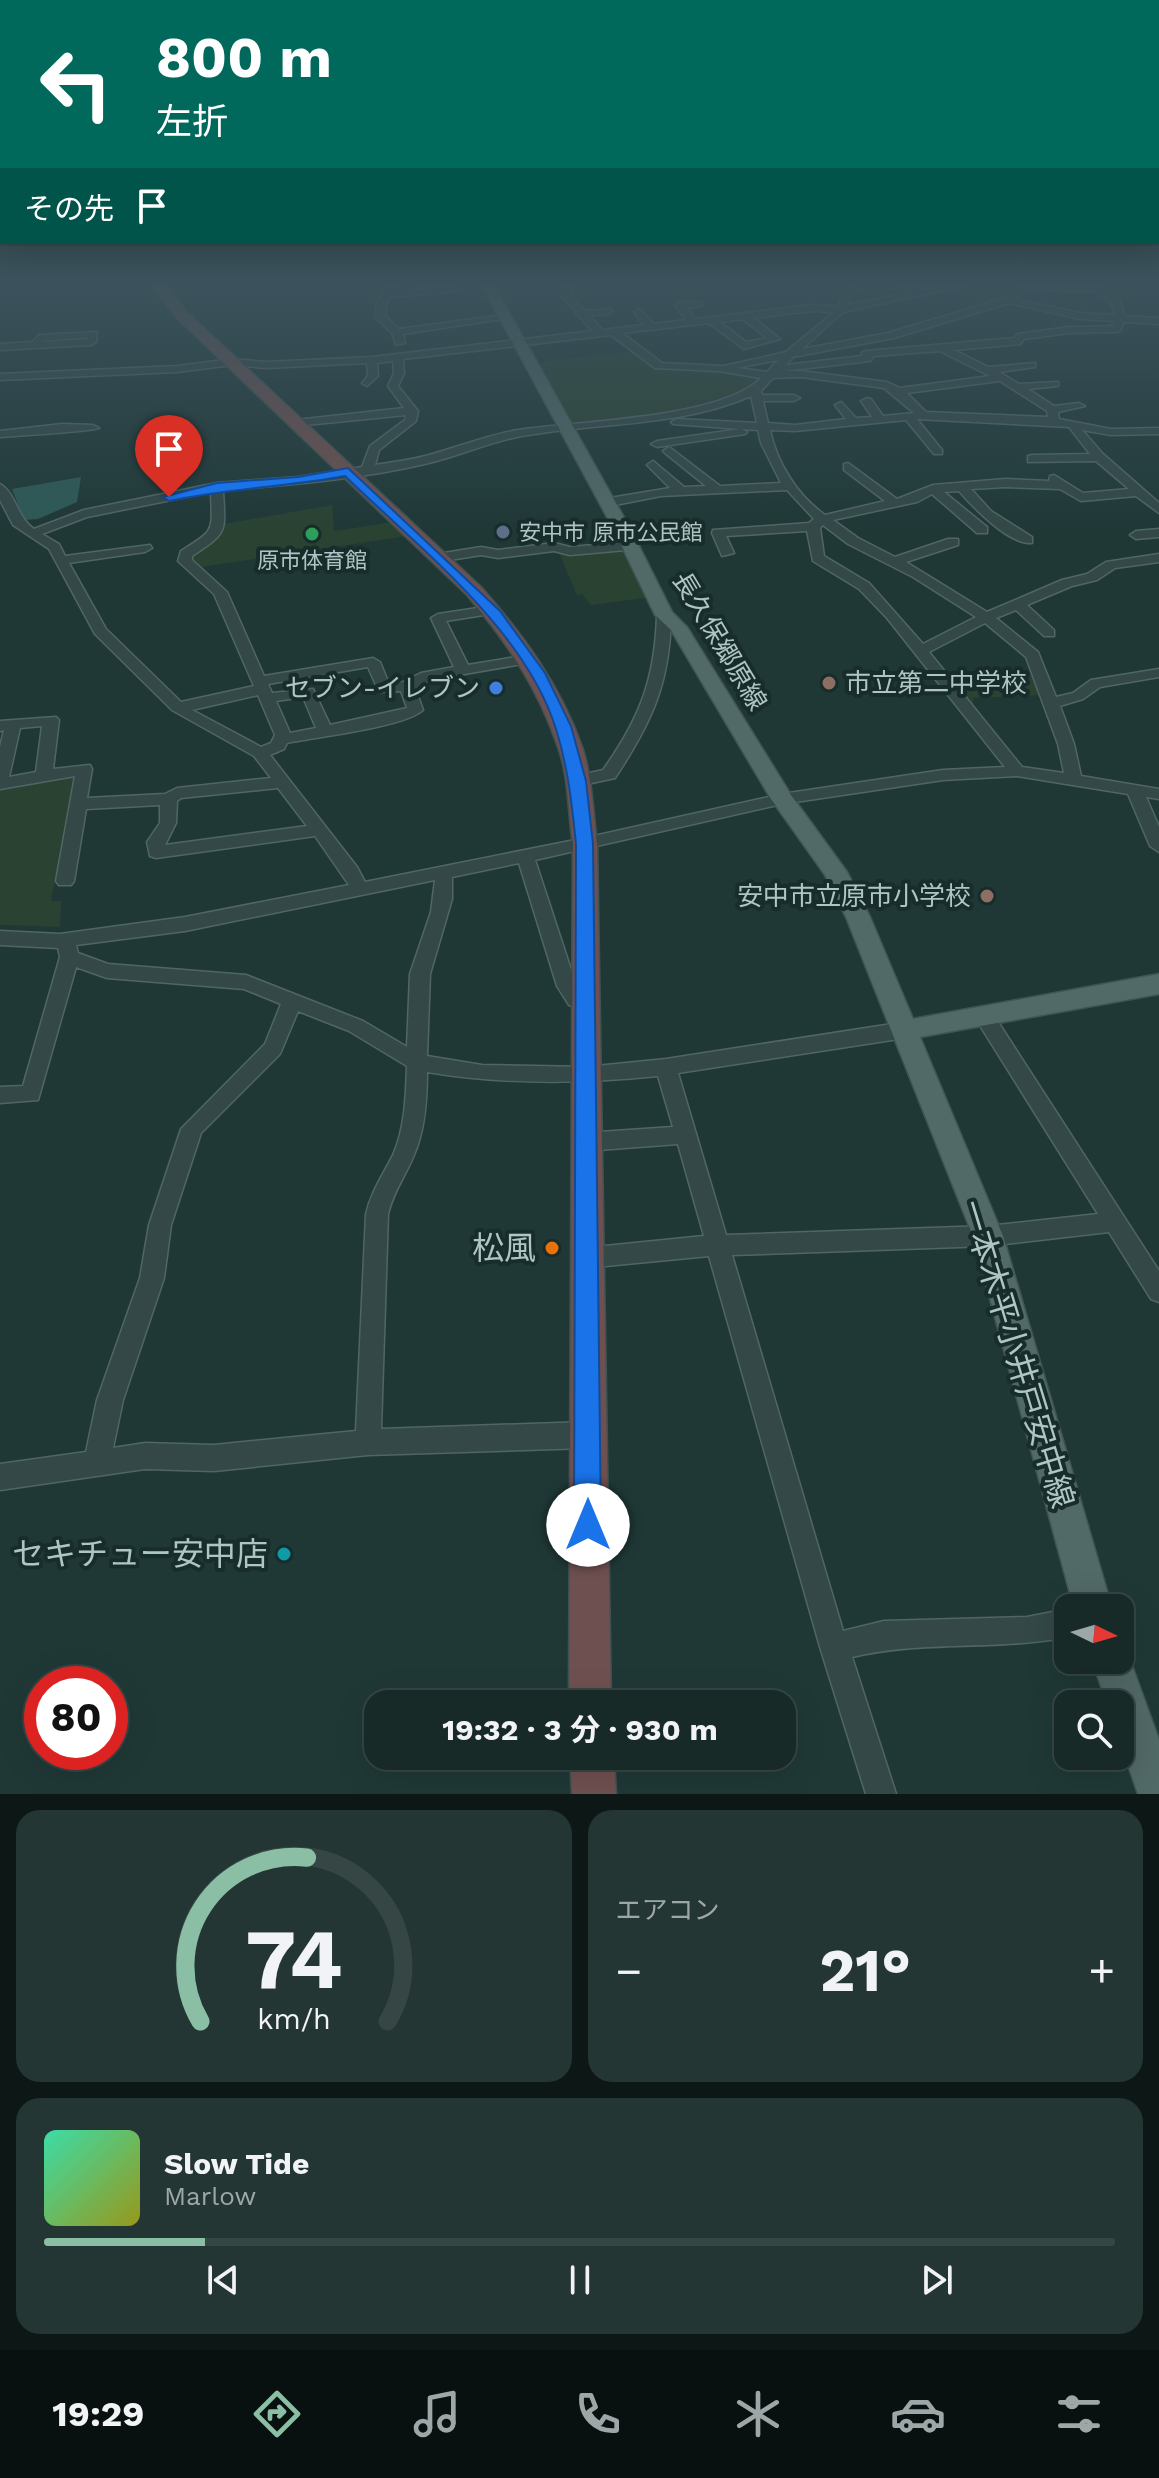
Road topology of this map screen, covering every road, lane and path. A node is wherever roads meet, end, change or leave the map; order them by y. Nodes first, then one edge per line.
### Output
1 (49, 364) edge
2 (217, 364) edge
3 (234, 364) edge
4 (252, 364) edge
5 (294, 364) edge
6 (372, 364) edge
7 (400, 364) edge
8 (529, 364) edge
9 (656, 364) edge
10 (740, 364) edge
11 (781, 364) edge
12 (826, 364) edge
13 (886, 364) edge
14 (972, 364) edge
15 (1031, 365) dead end
16 (718, 368) junction
17 (984, 370) junction
18 (773, 372) junction
19 (801, 374) junction
20 (2, 377) edge
21 (1002, 378) junction
22 (367, 383) dead end
23 (1054, 384) dead end
24 (1017, 387) junction
25 (898, 391) junction
26 (794, 398) dead end
27 (758, 399) junction
28 (867, 401) dead end
29 (841, 405) dead end
30 (1079, 406) dead end
31 (412, 411) junction
32 (1053, 415) junction
33 (706, 416) dead end
34 (916, 417) junction
35 (648, 419) junction
36 (881, 421) junction
37 (296, 423) junction
38 (854, 423) junction
39 (93, 428) dead end
40 (763, 428) junction
41 (1074, 428) junction
42 (565, 430) junction
43 (1159, 431) edge
44 (1127, 433) junction
45 (0, 434) edge
46 (1159, 442) edge
47 (657, 444) dead end
48 (669, 451) dead end
49 (938, 452) dead end
50 (1099, 457) junction
51 (1032, 459) dead end
52 (653, 465) dead end
53 (368, 467) junction
54 (848, 467) dead end
55 (348, 472) junction
56 (1050, 474) dead end
57 (1060, 485) junction
58 (790, 486) junction
59 (217, 487) junction
60 (962, 487) junction
61 (0, 488) edge
62 (717, 489) junction
63 (933, 489) junction
64 (681, 491) junction
65 (1137, 492) junction
66 (610, 502) junction
67 (895, 503) junction
68 (1159, 509) edge
69 (818, 523) junction
70 (0, 528) edge
71 (25, 530) junction
72 (982, 530) dead end
73 (1159, 533) edge
74 (1136, 535) dead end
75 (1027, 540) dead end
76 (953, 542) dead end
77 (632, 546) junction
78 (145, 548) dead end
79 (727, 553) dead end
80 (438, 558) junction
81 (1159, 558) edge
82 (62, 560) junction
83 (894, 562) junction
84 (1018, 604) junction
85 (491, 610) junction
86 (664, 615) junction
87 (986, 617) junction
88 (1049, 633) dead end
89 (920, 651) junction
90 (528, 659) junction
91 (463, 670) junction
92 (1159, 673) edge
93 (407, 686) junction
94 (264, 690) junction
95 (1049, 704) junction
96 (177, 707) junction
97 (6, 725) edge
98 (325, 731) junction
99 (281, 739) junction
100 (260, 753) junction
101 (1017, 771) junction
102 (44, 776) junction
103 (1073, 779) junction
104 (578, 781) junction
105 (285, 782) junction
106 (0, 784) edge
107 (1134, 789) junction
108 (1159, 794) edge
109 (169, 799) junction
110 (782, 799) junction
111 (78, 804) junction
112 (319, 830) junction
113 (585, 844) junction
114 (1159, 846) edge
115 (525, 856) junction
116 (443, 873) junction
117 (65, 881) dead end
118 (360, 890) junction
119 (0, 938) edge
120 (68, 949) junction
121 (1159, 984) edge
122 (585, 999) junction
123 (292, 1001) junction
124 (984, 1016) junction
125 (905, 1030) junction
126 (418, 1063) junction
127 (666, 1067) junction
128 (586, 1075) junction
129 (0, 1095) edge
130 (684, 1135) junction
131 (585, 1142) junction
132 (1115, 1222) junction
133 (988, 1236) junction
134 (716, 1245) junction
135 (585, 1258) junction
136 (1159, 1291) edge
137 (587, 1435) junction
138 (368, 1442) junction
139 (97, 1463) junction
140 (0, 1477) edge
141 (1089, 1594) edge
142 (1054, 1626) edge
143 (834, 1647) junction
144 (1116, 1674) edge
145 (590, 1690) edge
146 (593, 1770) edge
147 (594, 1794) edge
148 (881, 1794) edge
149 (1158, 1794) edge

1 - 20 street
2 - 20 street
3 - 37 highway
4 - 5 street
6 - 22 street
7 - 31 street
8 - 42 main road, 長久保郷原線
9 - 16 street
10 - 16 street
11 - 18 street
12 - 18 street
13 - 19 street
14 - 17 street
15 - 17 street
16 - 18 street
17 - 21 street
18 - 19 street
18 - 27 street
19 - 25 street
21 - 24 street
21 - 25 street
23 - 24 street
24 - 32 street
25 - 34 street
26 - 27 street
27 - 33 street
27 - 35 street
27 - 40 street
28 - 36 street
29 - 38 street
30 - 32 street
31 - 37 street
31 - 53 street
32 - 34 street
32 - 41 street
34 - 36 street
34 - 49 street
35 - 40 street
35 - 42 street
36 - 38 street
37 - 55 highway
38 - 40 street
39 - 45 street
40 - 47 street
40 - 58 street
41 - 44 street
41 - 50 street
42 - 53 street
42 - 66 main road, 長久保郷原線
43 - 44 street
44 - 46 street
48 - 62 street
50 - 51 street
50 - 65 street
52 - 64 street
53 - 55 street
54 - 67 street
55 - 59 street
55 - 80 highway
56 - 57 street
57 - 60 street
57 - 65 street
58 - 62 street
58 - 69 street
59 - 71 street
59 - 94 street
60 - 63 street
60 - 75 street
61 - 71 street
62 - 64 street
63 - 67 street
63 - 72 street
64 - 66 street
65 - 68 street
66 - 77 main road, 長久保郷原線
67 - 69 street
69 - 79 street
69 - 83 street
69 - 89 street
70 - 71 street
71 - 82 street
73 - 74 street
76 - 83 street
77 - 80 street
77 - 86 main road, 長久保郷原線
78 - 82 street
80 - 85 highway
81 - 84 street
82 - 96 street
83 - 87 street
84 - 87 street
84 - 88 street
85 - 90 highway
85 - 91 street
86 - 104 street
86 - 110 main road, 長久保郷原線
87 - 89 street
87 - 95 street
89 - 101 street
90 - 91 street
90 - 104 highway
91 - 93 street
92 - 95 street
93 - 94 street
93 - 98 street
94 - 96 street
94 - 98 street
94 - 99 street
95 - 103 street
96 - 100 street
97 - 102 street
97 - 106 street
98 - 99 street
99 - 100 street
100 - 105 street
101 - 103 street
101 - 110 street
102 - 106 street
102 - 111 street
103 - 107 street
104 - 113 highway
105 - 109 street
105 - 112 street
107 - 108 street
107 - 114 street
109 - 111 street
109 - 112 street
110 - 113 street
110 - 125 main road, 長久保郷原線
111 - 117 street
112 - 118 street
113 - 115 street
113 - 122 highway
115 - 116 street
115 - 122 street
116 - 118 street
116 - 126 street
118 - 120 street
119 - 120 street
120 - 123 street
120 - 129 street
121 - 124 main road
122 - 128 highway
123 - 126 street
123 - 139 street
124 - 125 main road
124 - 132 street
125 - 127 street
125 - 133 main road, 一本木平小井戸安中線
126 - 128 street
126 - 138 street
127 - 128 street
127 - 130 street
128 - 131 highway
130 - 131 street
130 - 134 street
131 - 135 highway
132 - 133 street
132 - 136 street
133 - 134 street
133 - 141 main road, 一本木平小井戸安中線
134 - 135 street
134 - 143 street
135 - 137 highway
137 - 138 street
137 - 145 highway
138 - 139 street
139 - 140 street
142 - 143 street
143 - 148 street
144 - 149 main road
146 - 147 highway

